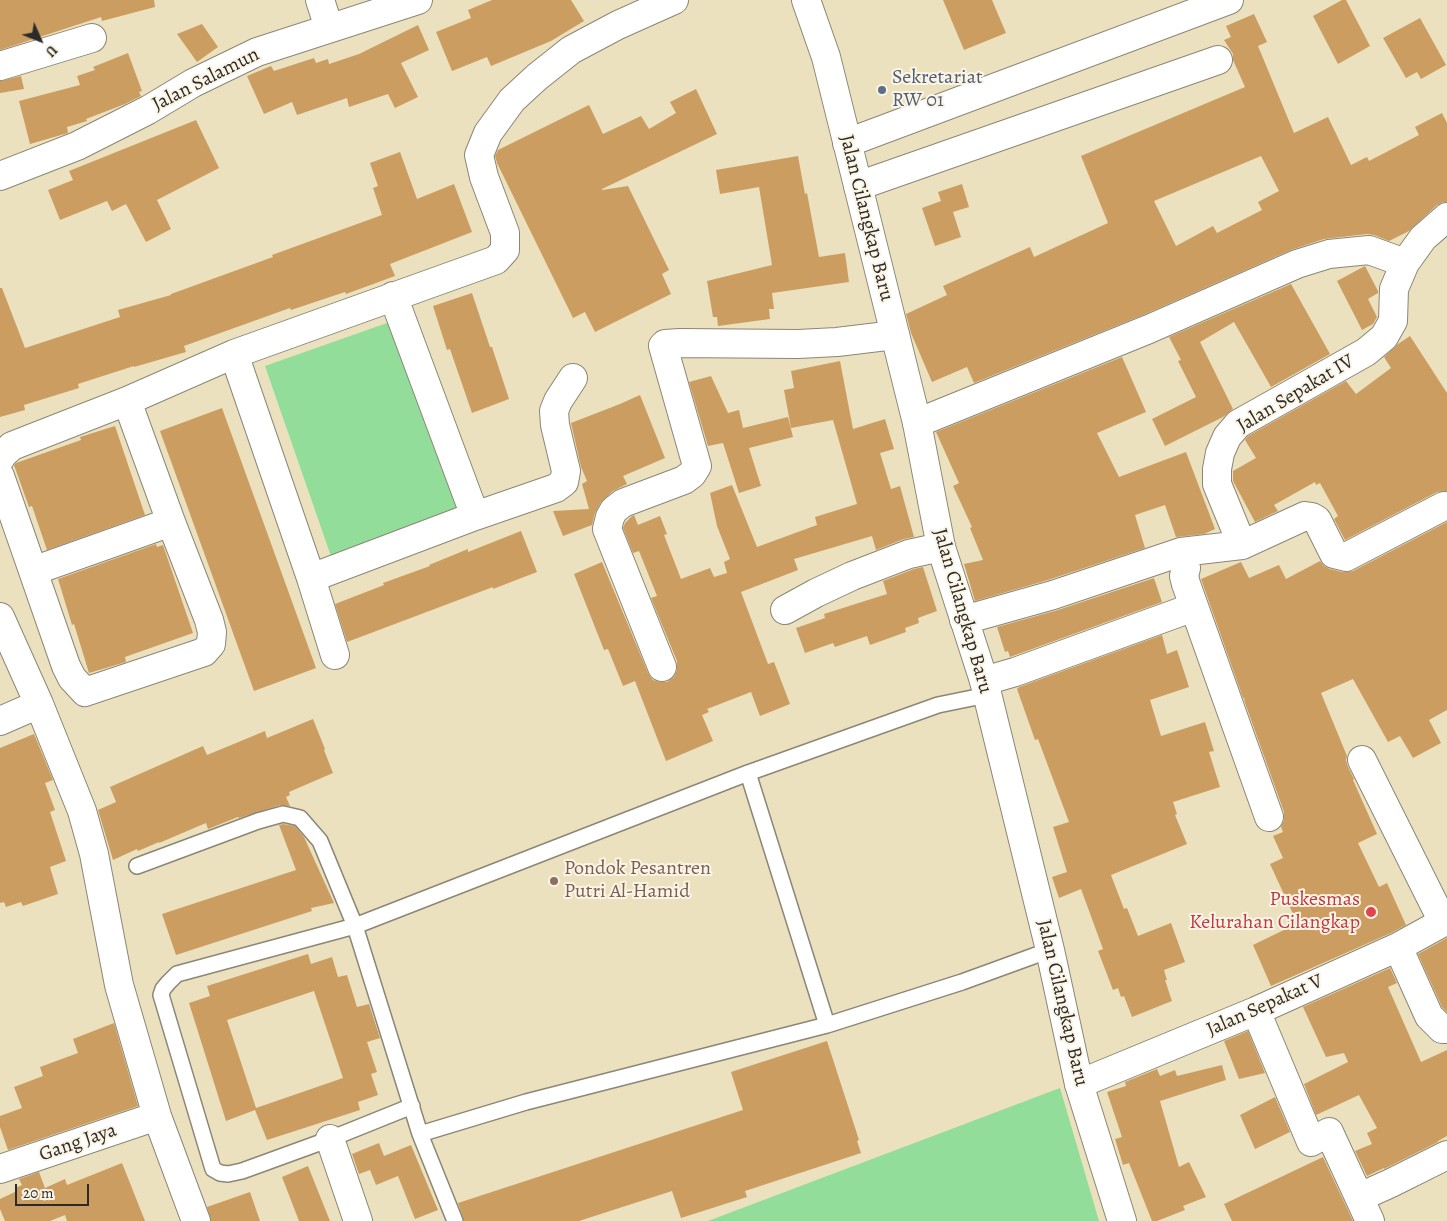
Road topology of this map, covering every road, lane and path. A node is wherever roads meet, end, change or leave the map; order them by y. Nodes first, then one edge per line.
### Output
1 (320, 0) edge
2 (418, 0) edge
3 (674, 0) edge
4 (806, 0) edge
5 (1229, 0) edge
6 (329, 28) junction
7 (92, 38) dead end
8 (1218, 60) dead end
9 (0, 66) edge
10 (847, 143) junction
11 (0, 176) edge
12 (858, 186) junction
13 (1447, 216) edge
14 (1405, 263) junction
15 (393, 296) junction
16 (895, 335) junction
17 (234, 354) junction
18 (573, 378) dead end
19 (127, 400) junction
20 (917, 423) junction
21 (0, 459) edge
22 (0, 476) edge
23 (1444, 506) dead end
24 (475, 516) junction
25 (171, 522) junction
26 (1242, 545) junction
27 (941, 546) junction
28 (1181, 552) junction
29 (33, 571) junction
30 (311, 578) junction
31 (1194, 607) junction
32 (785, 610) dead end
33 (0, 616) edge
34 (964, 620) junction
35 (6, 647) edge
36 (335, 655) dead end
37 (662, 667) dead end
38 (985, 688) junction
39 (39, 704) junction
40 (0, 721) edge
41 (1362, 760) dead end
42 (748, 773) junction
43 (1269, 817) dead end
44 (137, 866) dead end
45 (1445, 921) edge
46 (355, 926) junction
47 (1398, 947) junction
48 (1050, 950) junction
49 (1256, 1011) junction
50 (827, 1024) junction
51 (1447, 1028) edge
52 (1079, 1084) junction
53 (412, 1106) junction
54 (157, 1116) junction
55 (420, 1134) junction
56 (330, 1139) junction
57 (1447, 1155) edge
58 (0, 1169) edge
59 (1365, 1209) edge
60 (196, 1221) edge
61 (358, 1221) edge
62 (455, 1221) edge
63 (1122, 1221) edge

1 - 6 street
2 - 6 street, Jalan Salamun
3 - 15 street
4 - 10 street, Jalan Cilangkap Baru
5 - 10 street
6 - 11 street, Jalan Salamun
7 - 9 street
8 - 12 street
10 - 12 street, Jalan Cilangkap Baru
12 - 16 street, Jalan Cilangkap Baru
13 - 14 street, Jalan Sepakat IV
14 - 20 street
14 - 26 street, Jalan Sepakat IV
15 - 17 street
15 - 24 street
16 - 20 street, Jalan Cilangkap Baru
16 - 37 street
17 - 19 street
17 - 30 street
18 - 24 street
19 - 21 street
19 - 25 street
20 - 27 street, Jalan Cilangkap Baru
22 - 29 street
23 - 26 street
24 - 30 street
25 - 29 street
25 - 29 street
26 - 28 street
27 - 32 street
27 - 34 street, Jalan Cilangkap Baru
28 - 31 street
28 - 34 street
30 - 36 street
31 - 38 street
31 - 43 street
33 - 35 street
34 - 38 street, Jalan Cilangkap Baru
35 - 39 street
38 - 42 lane
38 - 48 street, Jalan Cilangkap Baru
39 - 40 street
39 - 54 street
41 - 45 street
42 - 46 lane
42 - 50 lane
44 - 46 lane
45 - 47 street, Jalan Sepakat V
46 - 53 lane
46 - 56 lane
47 - 49 street, Jalan Sepakat V
47 - 51 street
48 - 50 lane
48 - 52 street, Jalan Cilangkap Baru
49 - 52 street, Jalan Sepakat V
49 - 59 street
50 - 55 lane
52 - 63 street, Jalan Cilangkap Baru
53 - 55 lane
53 - 56 lane
54 - 58 street, Gang Jaya
54 - 60 street
55 - 62 lane
56 - 61 street
57 - 59 street

